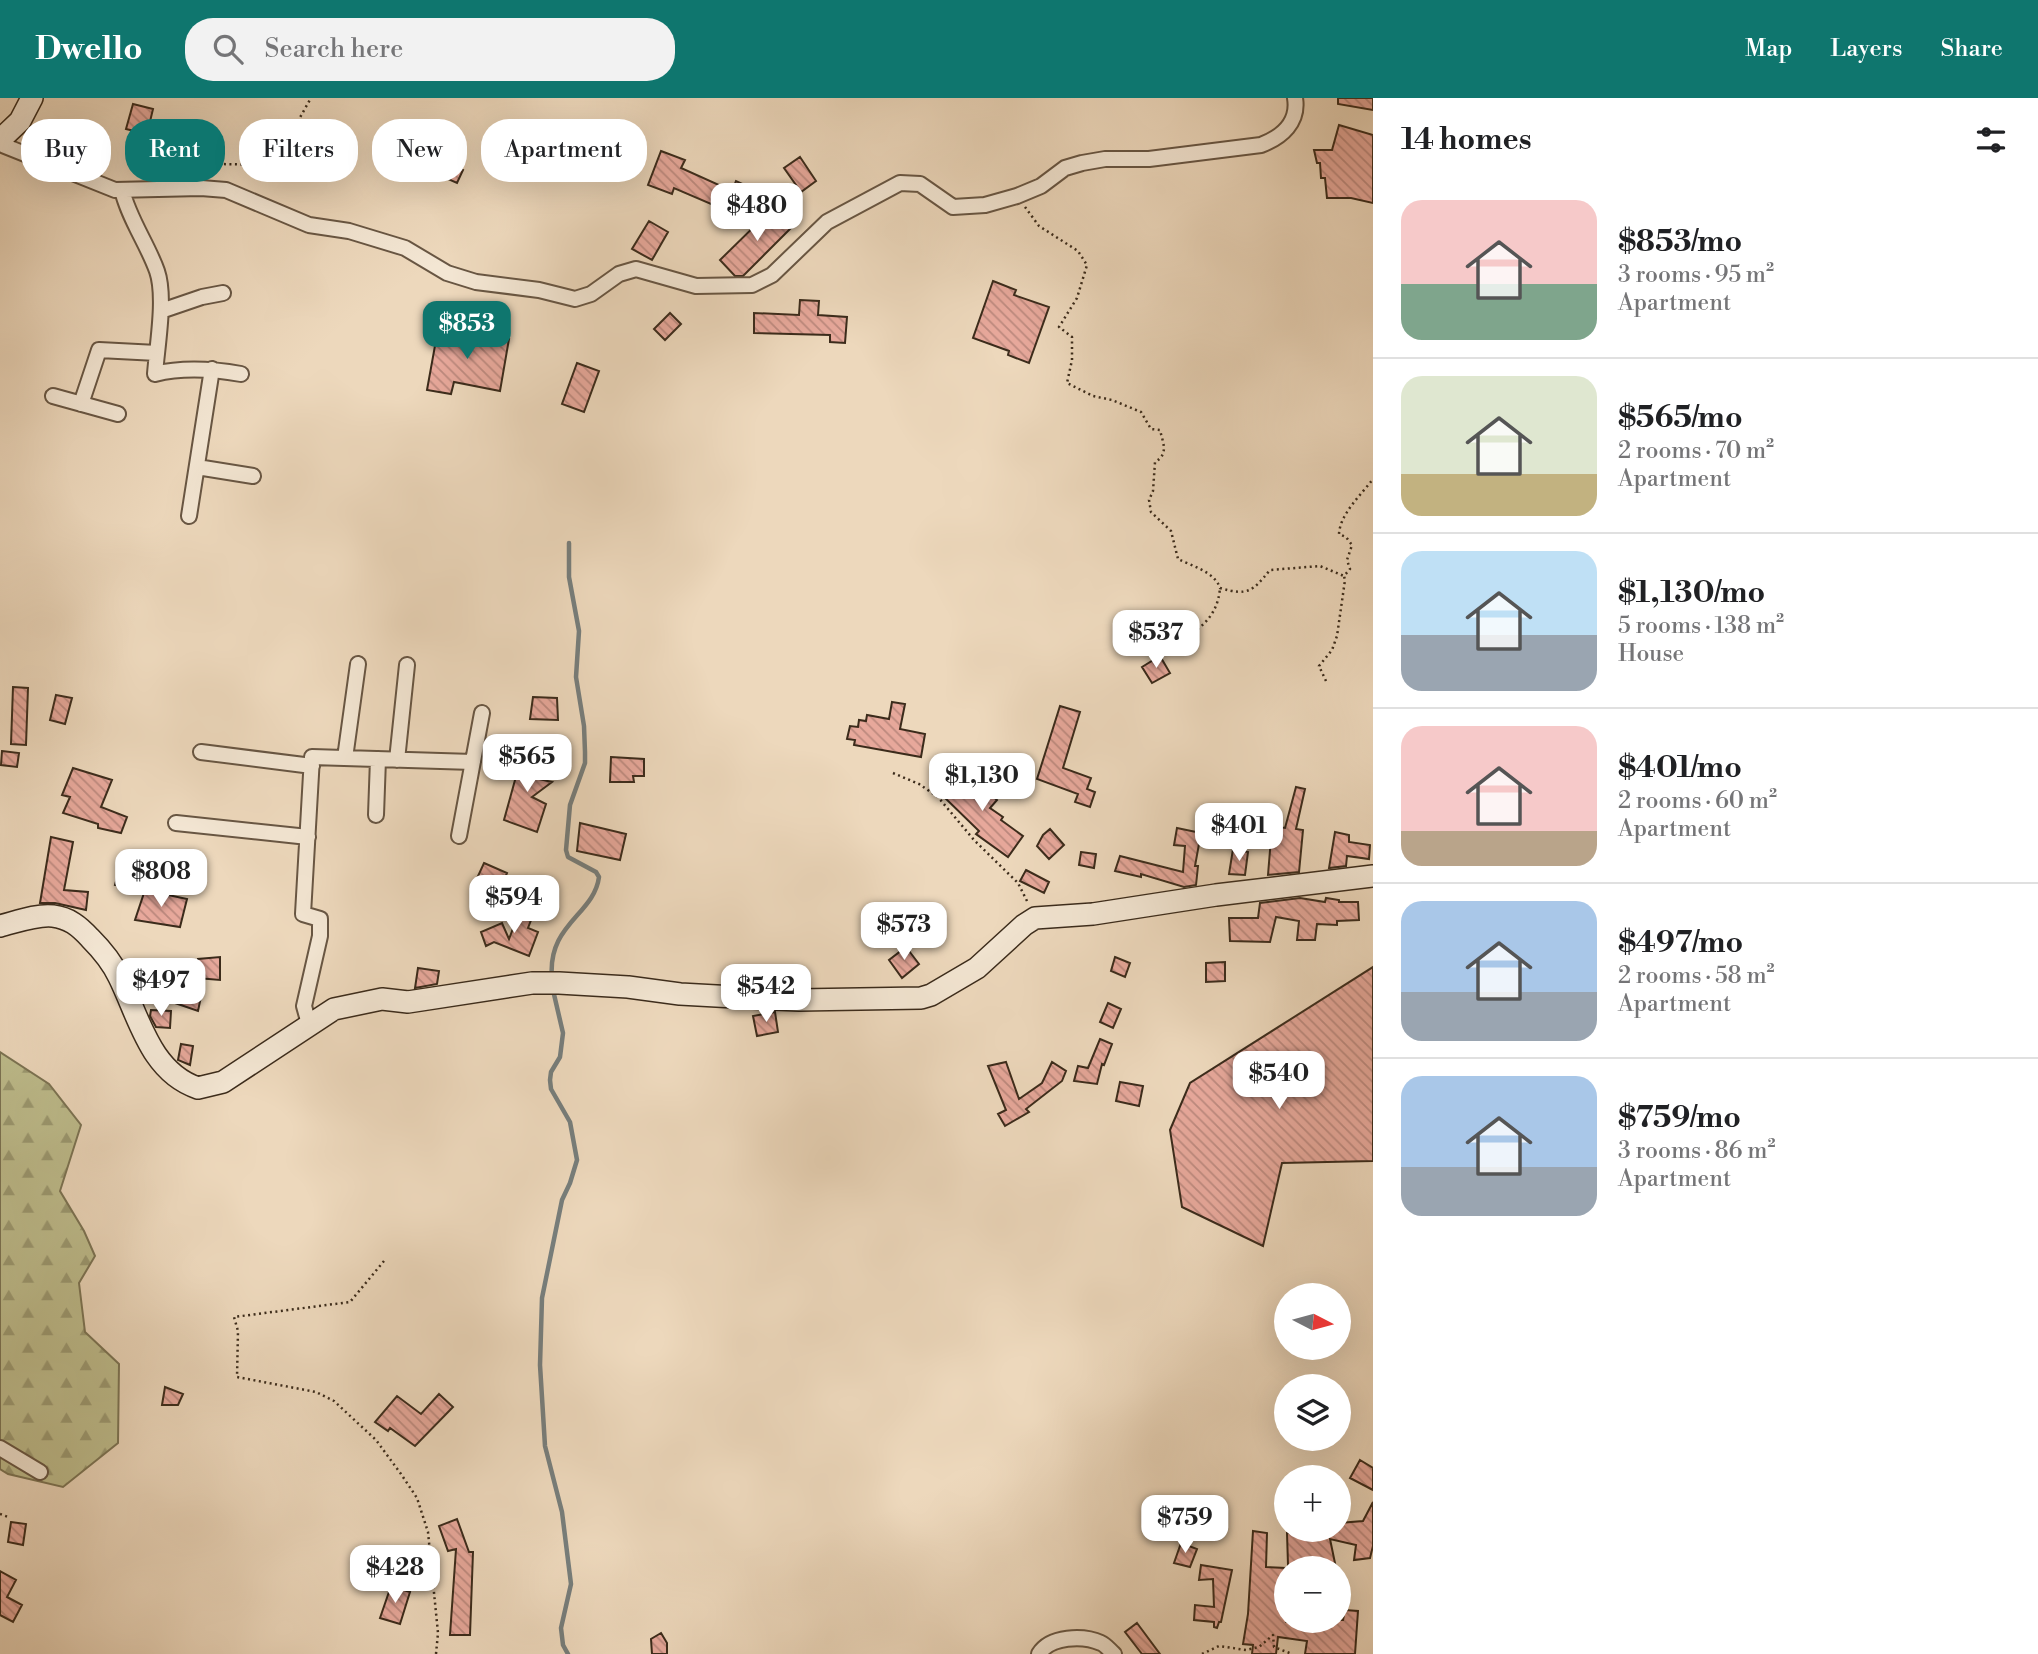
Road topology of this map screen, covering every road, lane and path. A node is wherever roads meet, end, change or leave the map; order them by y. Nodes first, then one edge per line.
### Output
1 (33, 98) edge
2 (310, 98) edge
3 (1295, 98) edge
4 (0, 142) edge
5 (169, 189) junction
6 (122, 190) junction
7 (1017, 196) junction
8 (223, 293) dead end
9 (161, 311) junction
10 (157, 353) junction
11 (212, 369) junction
12 (241, 374) dead end
13 (53, 396) dead end
14 (81, 404) junction
15 (118, 414) dead end
16 (197, 467) junction
17 (253, 476) dead end
18 (1373, 479) edge
19 (189, 516) dead end
20 (1343, 576) junction
21 (1220, 588) junction
22 (1165, 650) dead end
23 (358, 664) dead end
24 (407, 665) dead end
25 (1326, 681) dead end
26 (482, 713) dead end
27 (201, 752) dead end
28 (345, 758) junction
29 (378, 759) junction
30 (397, 760) junction
31 (473, 762) junction
32 (312, 766) junction
33 (893, 774) dead end
34 (376, 815) dead end
35 (176, 823) dead end
36 (459, 836) dead end
37 (308, 837) junction
38 (1373, 876) edge
39 (1035, 918) junction
40 (0, 926) edge
41 (309, 1024) junction
42 (384, 1261) dead end
43 (0, 1448) edge
44 (40, 1472) dead end
45 (0, 1514) edge
46 (8, 1517) dead end
47 (436, 1654) edge
48 (1039, 1654) edge
49 (1114, 1654) edge
50 (1202, 1654) edge
51 (1292, 1654) edge

1 - 4 street
2 - 5 path
3 - 7 street
4 - 6 street
5 - 6 street
5 - 7 street
6 - 9 street
7 - 21 path
8 - 9 street
9 - 10 street
10 - 11 street
10 - 14 street
11 - 12 street
11 - 16 street
13 - 14 street
14 - 15 street
16 - 17 street
16 - 19 street
18 - 20 path
20 - 21 path
20 - 25 path
21 - 22 path
23 - 28 street
24 - 30 street
26 - 31 street
27 - 32 street
28 - 29 street
28 - 32 street
29 - 30 street
29 - 34 street
30 - 31 street
31 - 36 street
32 - 37 street
33 - 39 path
35 - 37 street
37 - 41 street
38 - 39 street
39 - 41 street
40 - 41 street
42 - 47 path
43 - 44 street
45 - 46 path
48 - 49 street
50 - 51 path

